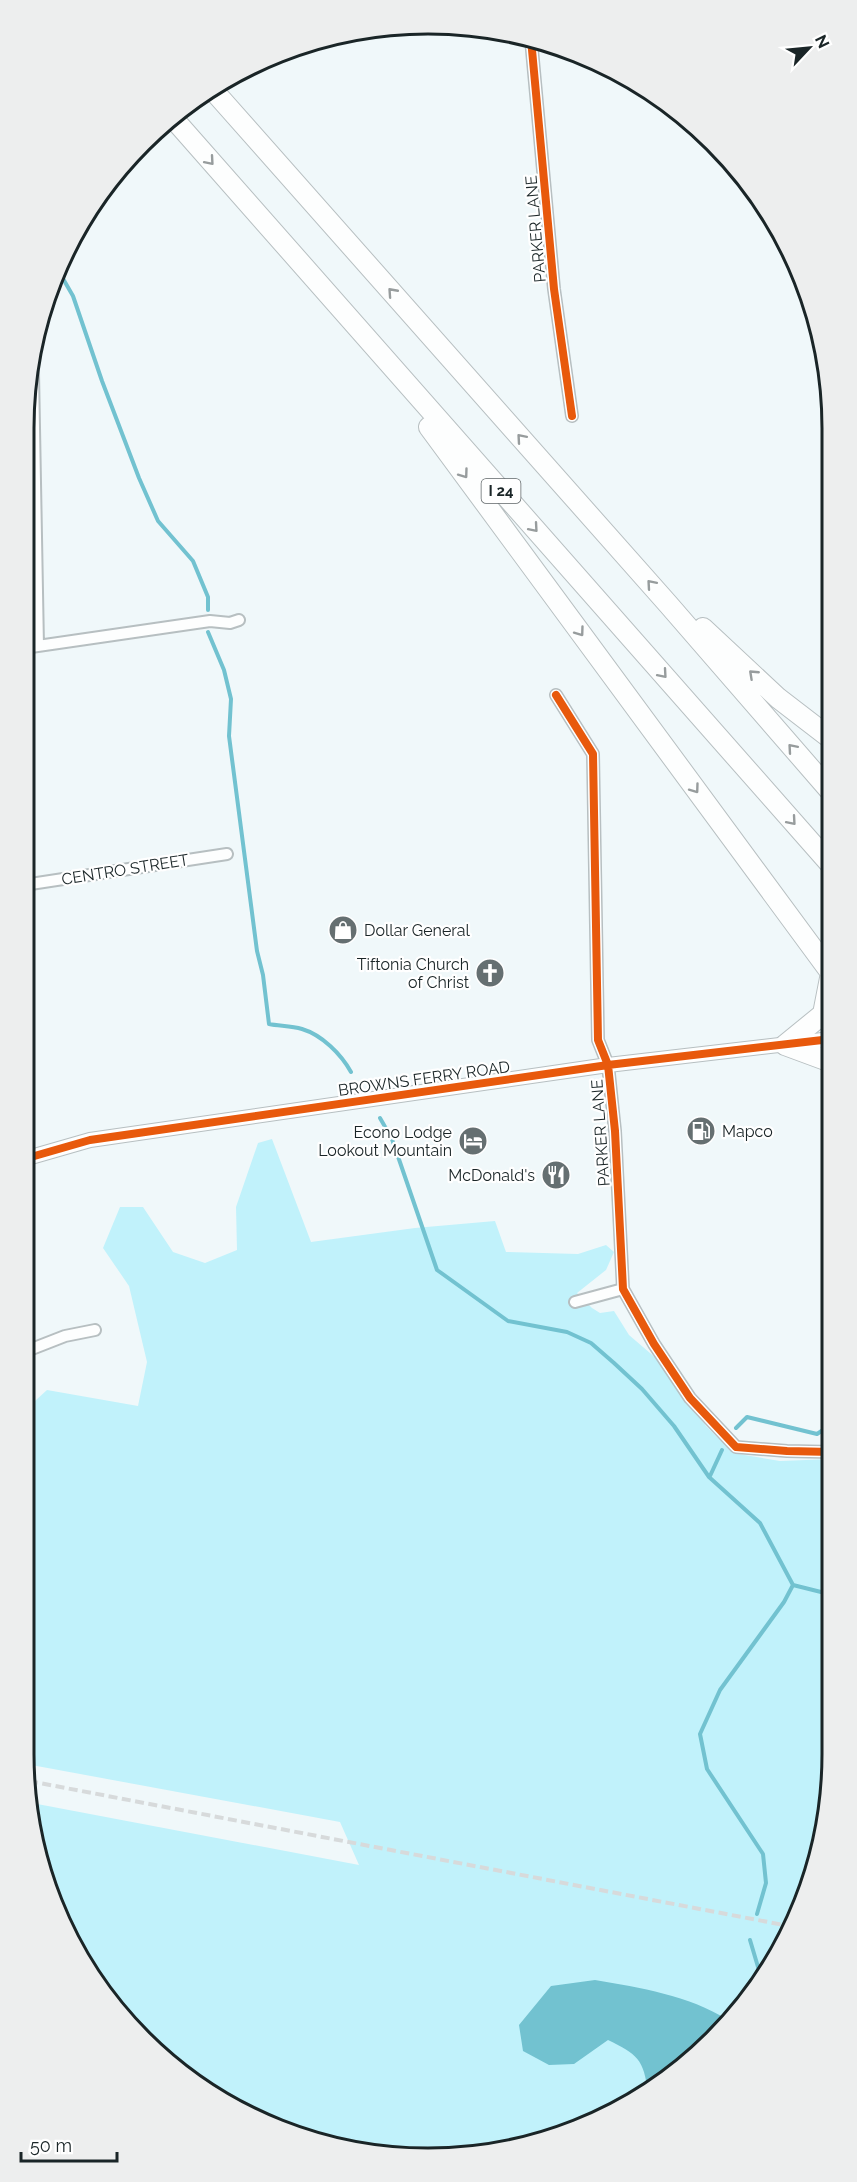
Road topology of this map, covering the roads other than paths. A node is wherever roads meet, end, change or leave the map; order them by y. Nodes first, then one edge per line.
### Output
1 (532, 49) edge
2 (218, 96) edge
3 (178, 124) edge
4 (355, 326) junction
5 (572, 416) dead end
6 (34, 428) edge
7 (668, 604) junction
8 (239, 620) dead end
9 (38, 646) junction
10 (34, 647) edge
11 (556, 695) dead end
12 (822, 732) edge
13 (822, 782) edge
14 (227, 854) dead end
15 (822, 855) edge
16 (34, 883) edge
17 (822, 962) edge
18 (822, 1015) edge
19 (822, 1040) edge
20 (785, 1045) junction
21 (822, 1059) edge
22 (608, 1065) junction
23 (34, 1156) edge
24 (623, 1289) junction
25 (575, 1302) dead end
26 (95, 1330) dead end
27 (34, 1348) edge
28 (822, 1452) edge

1 - 5 street, PARKER LANE
7 -> 2 highway
3 -> 4 highway, I 24
4 -> 15 highway, I 24
4 -> 17 highway
6 - 9 street
12 -> 7 highway
13 -> 7 highway
8 - 9 street
9 - 10 street
11 - 22 street, PARKER LANE
14 - 16 street, CENTRO STREET
18 - 20 highway
19 - 20 street, BROWNS FERRY ROAD
20 - 21 highway
20 - 22 street, BROWNS FERRY ROAD
22 - 23 street, BROWNS FERRY ROAD
22 - 24 street, PARKER LANE
24 - 25 street
24 - 28 street, PARKER LANE
26 - 27 street

